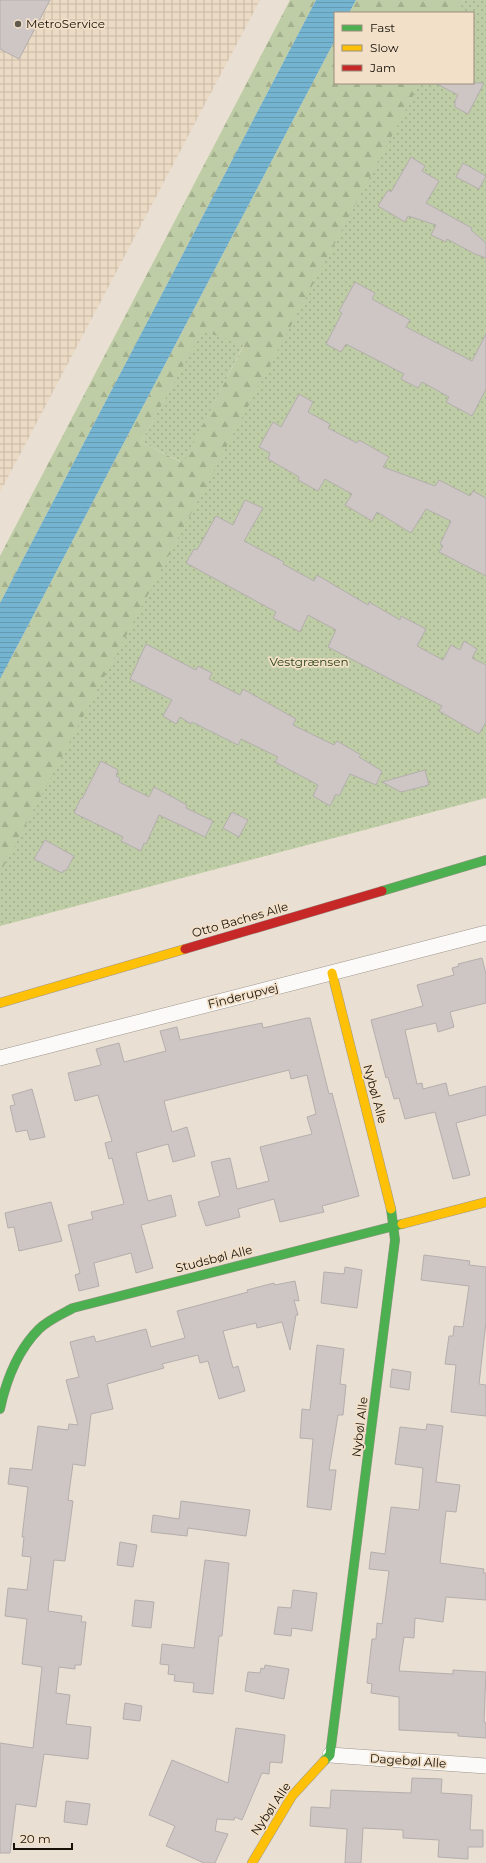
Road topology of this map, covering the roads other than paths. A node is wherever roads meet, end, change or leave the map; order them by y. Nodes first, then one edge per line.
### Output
1 (486, 860) edge
2 (486, 933) edge
3 (332, 973) junction
4 (0, 1003) edge
5 (0, 1058) edge
6 (486, 1202) edge
7 (393, 1226) junction
8 (0, 1409) edge
9 (330, 1755) junction
10 (486, 1766) edge
11 (252, 1863) edge

1 - 4 street, Otto Baches Alle
2 - 3 street, Finderupvej
3 - 5 street, Finderupvej
3 - 7 street, Nybøl Alle
6 - 7 street, Studsbøl Alle
7 - 8 street, Studsbøl Alle
7 - 9 street, Nybøl Alle
9 - 10 street, Dagebøl Alle
9 - 11 street, Nybøl Alle

